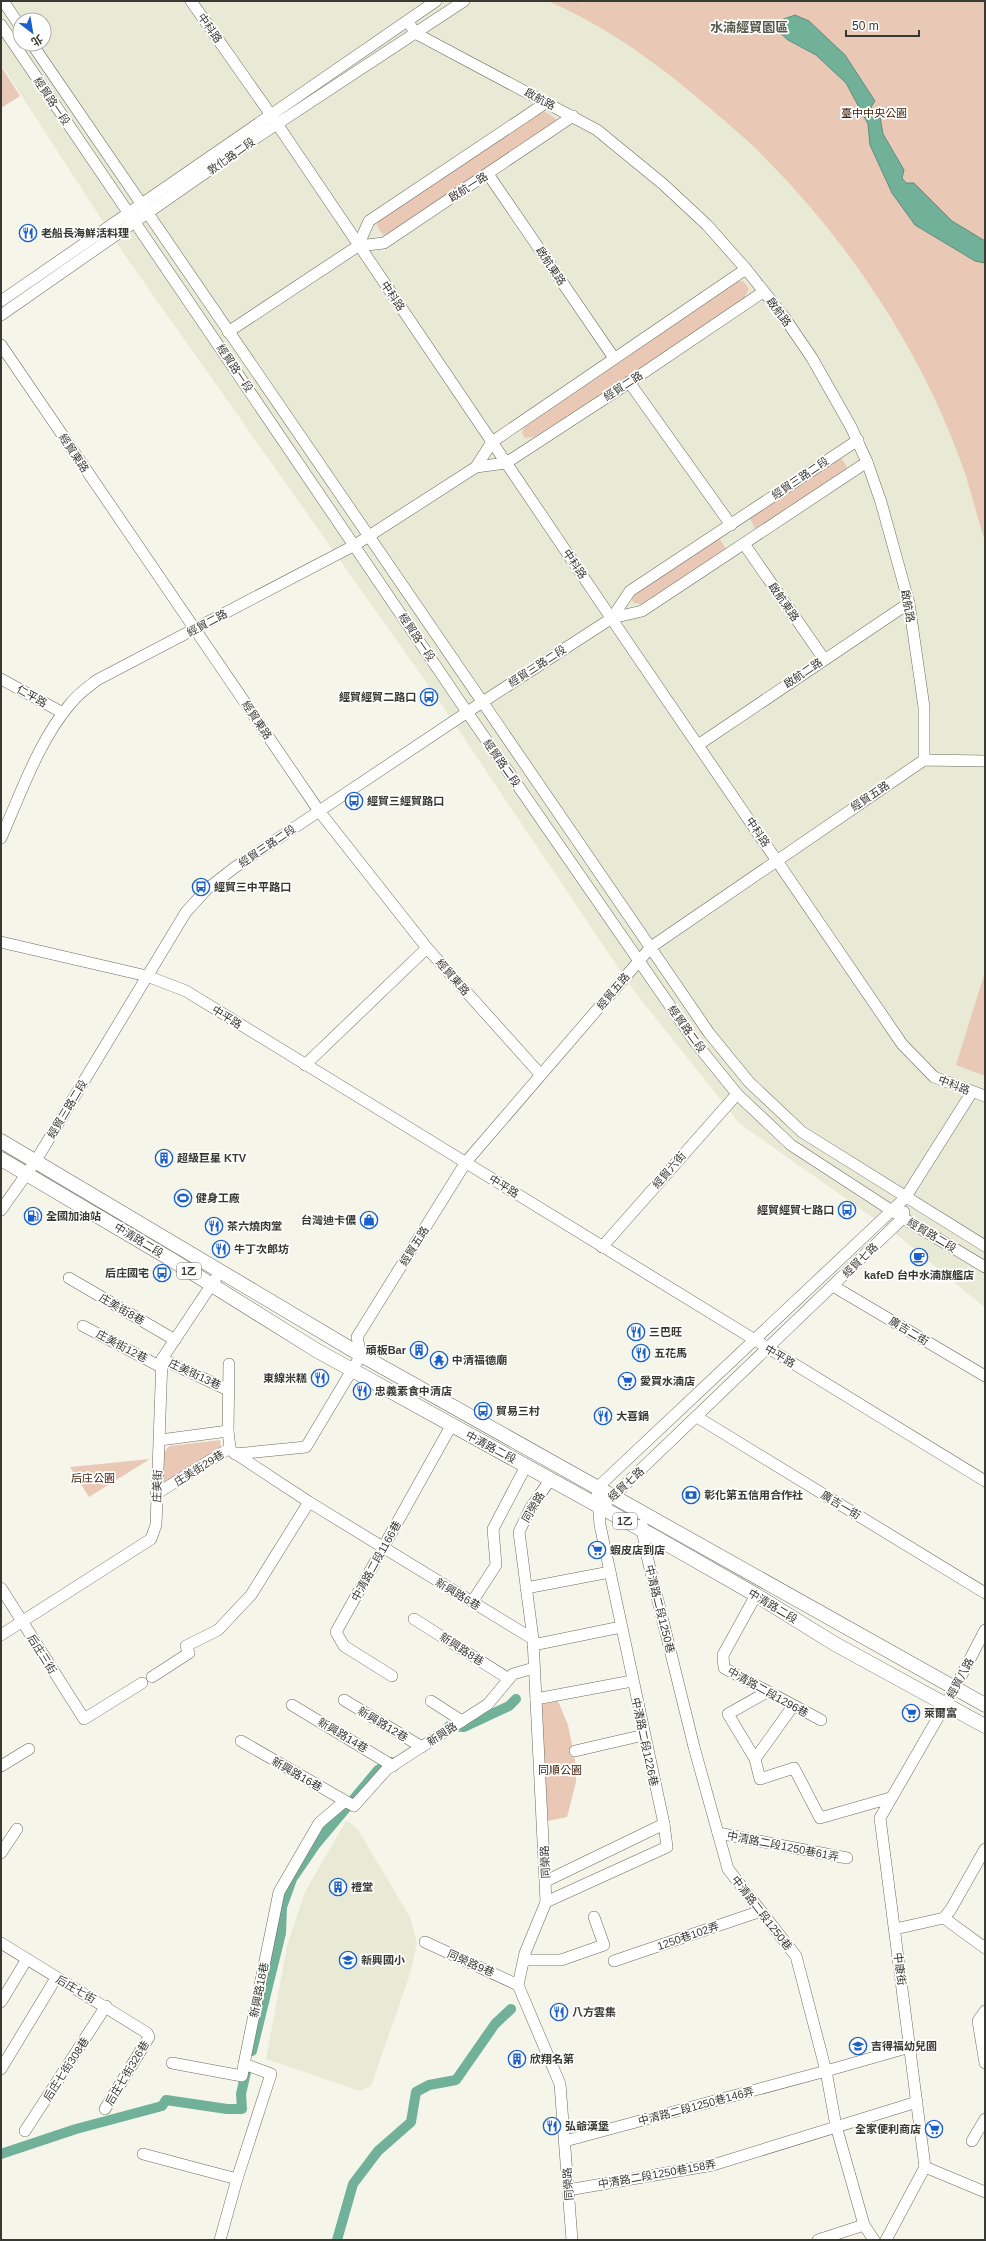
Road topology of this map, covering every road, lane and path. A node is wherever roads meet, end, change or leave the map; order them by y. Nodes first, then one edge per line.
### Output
1 (3, 1) edge
2 (191, 1) edge
3 (436, 1) edge
4 (464, 1) edge
5 (12, 14) edge
6 (408, 21) junction
7 (1, 26) edge
8 (415, 33) junction
9 (38, 52) edge
10 (547, 102) junction
11 (271, 115) junction
12 (573, 116) junction
13 (277, 125) junction
14 (488, 174) junction
15 (142, 204) junction
16 (129, 212) junction
17 (147, 214) junction
18 (136, 222) junction
19 (358, 246) junction
20 (746, 269) junction
21 (763, 292) junction
22 (1, 301) edge
23 (1, 315) edge
24 (228, 332) junction
25 (1, 345) edge
26 (614, 358) junction
27 (629, 382) junction
28 (858, 440) junction
29 (492, 442) junction
30 (867, 462) junction
31 (506, 463) junction
32 (476, 467) junction
33 (732, 525) junction
34 (368, 536) junction
35 (744, 544) junction
36 (355, 545) junction
37 (908, 603) junction
38 (612, 618) junction
39 (194, 630) junction
40 (824, 659) junction
41 (1, 679) edge
42 (481, 702) junction
43 (467, 712) junction
44 (63, 713) junction
45 (698, 745) junction
46 (924, 760) junction
47 (985, 762) edge
48 (319, 811) junction
49 (1, 838) edge
50 (777, 860) junction
51 (1, 942) edge
52 (651, 947) junction
53 (427, 948) junction
54 (639, 961) junction
55 (147, 976) junction
56 (305, 1065) junction
57 (540, 1074) junction
58 (972, 1092) junction
59 (737, 1094) junction
60 (985, 1096) edge
61 (1, 1141) edge
62 (1, 1159) edge
63 (35, 1162) junction
64 (466, 1162) junction
65 (26, 1174) junction
66 (905, 1198) junction
67 (1, 1210) edge
68 (891, 1210) junction
69 (903, 1218) junction
70 (985, 1246) edge
71 (602, 1247) junction
72 (985, 1267) edge
73 (220, 1272) junction
74 (69, 1278) dead end
75 (210, 1284) junction
76 (833, 1286) junction
77 (83, 1326) dead end
78 (175, 1340) junction
79 (754, 1340) junction
80 (768, 1348) junction
81 (361, 1355) junction
82 (162, 1363) junction
83 (229, 1364) dead end
84 (351, 1370) junction
85 (985, 1376) edge
86 (228, 1390) junction
87 (697, 1417) junction
88 (451, 1426) junction
89 (228, 1431) junction
90 (160, 1440) junction
91 (233, 1451) junction
92 (526, 1466) junction
93 (550, 1480) junction
94 (985, 1481) edge
95 (597, 1488) junction
96 (156, 1494) junction
97 (613, 1497) junction
98 (309, 1502) junction
99 (599, 1506) junction
100 (644, 1513) junction
101 (642, 1530) junction
102 (383, 1548) junction
103 (610, 1572) junction
104 (1, 1588) edge
105 (526, 1588) junction
106 (985, 1593) edge
107 (756, 1595) junction
108 (472, 1602) junction
109 (414, 1619) dead end
110 (22, 1621) junction
111 (621, 1627) junction
112 (985, 1630) edge
113 (1, 1635) edge
114 (533, 1642) junction
115 (534, 1668) junction
116 (392, 1676) dead end
117 (509, 1679) junction
118 (632, 1680) junction
119 (955, 1688) junction
120 (767, 1692) junction
121 (536, 1699) junction
122 (344, 1700) dead end
123 (432, 1701) dead end
124 (292, 1705) dead end
125 (945, 1705) junction
126 (985, 1705) edge
127 (793, 1706) junction
128 (821, 1720) dead end
129 (462, 1721) junction
130 (985, 1726) edge
131 (644, 1735) junction
132 (241, 1741) dead end
133 (422, 1747) junction
134 (29, 1748) dead end
135 (575, 1751) dead end
136 (755, 1759) junction
137 (2, 1764) edge
138 (393, 1766) junction
139 (890, 1798) junction
140 (349, 1804) junction
141 (664, 1824) junction
142 (17, 1828) dead end
143 (718, 1833) junction
144 (985, 1849) edge
145 (1, 1853) edge
146 (848, 1858) dead end
147 (546, 1881) junction
148 (546, 1902) junction
149 (761, 1912) junction
150 (594, 1917) dead end
151 (944, 1918) junction
152 (895, 1929) junction
153 (425, 1942) dead end
154 (1, 1943) edge
155 (985, 1948) edge
156 (27, 1959) junction
157 (524, 1960) junction
158 (614, 1961) dead end
159 (56, 1978) junction
160 (518, 1985) junction
161 (1, 2002) edge
162 (106, 2006) junction
163 (985, 2011) edge
164 (150, 2036) joint
165 (910, 2047) junction
166 (172, 2063) dead end
167 (985, 2063) edge
168 (244, 2064) junction
169 (1, 2068) edge
170 (826, 2071) junction
171 (917, 2102) junction
172 (106, 2109) dead end
173 (985, 2119) edge
174 (836, 2126) junction
175 (25, 2131) dead end
176 (565, 2141) junction
177 (972, 2141) dead end
178 (143, 2154) dead end
179 (925, 2167) junction
180 (236, 2179) junction
181 (568, 2190) junction
182 (985, 2192) edge
183 (864, 2225) junction
184 (220, 2240) edge
185 (572, 2240) edge
186 (818, 2240) edge
187 (874, 2240) edge
188 (886, 2240) edge

1 - 5 street
2 - 11 street, 中科路
3 - 6 street, 敦化路二段
4 - 8 street, 敦化路二段
6 - 8 street
6 - 11 street, 敦化路二段
7 - 16 street, 經貿路一段
8 - 10 street, 啟航路
8 - 13 street, 敦化路二段
9 - 15 street, 經貿路一段
10 - 12 street, 啟航路
10 - 19 street
11 - 13 street, 中科路
11 - 15 street, 敦化路二段
12 - 14 street, 啟航一路
12 - 20 street, 啟航路
13 - 17 street, 敦化路二段
13 - 19 street, 中科路
14 - 19 street, 啟航一路
14 - 26 street, 啟航東路
15 - 16 street, 敦化路二段
15 - 17 street, 經貿路一段
16 - 18 street, 經貿路一段
16 - 22 street, 敦化路二段
17 - 18 street, 敦化路二段
17 - 24 street, 經貿路一段
18 - 23 street, 敦化路二段
18 - 36 street, 經貿路一段
19 - 24 street, 啟航一路
19 - 29 street, 中科路
20 - 21 street, 啟航路
20 - 26 street, 經貿二路
21 - 27 street, 經貿二路
21 - 28 street, 啟航路
24 - 34 street, 經貿路一段
25 - 39 street, 經貿東路
26 - 29 street, 經貿二路
27 - 31 street, 經貿二路
27 - 33 street
28 - 30 street, 啟航路
28 - 33 street, 經貿三路二段
29 - 31 street, 中科路
29 - 32 street, 經貿二路
30 - 35 street, 經貿三路二段
30 - 37 street, 啟航路
31 - 32 street, 經貿二路
31 - 38 street, 中科路
32 - 34 street, 經貿二路
33 - 38 street, 經貿三路二段
34 - 36 street, 經貿二路
34 - 42 street, 經貿路一段
35 - 38 street, 經貿三路二段
35 - 40 street, 啟航東路
36 - 39 street, 經貿二路
36 - 43 street, 經貿路一段
37 - 40 street, 啟航二路
37 - 46 street, 啟航路
38 - 42 street, 經貿三路二段
38 - 45 street, 中科路
39 - 44 street, 經貿二路
39 - 48 street, 經貿東路
40 - 45 street, 啟航二路
41 - 44 street, 仁平路
42 - 43 street, 經貿三路二段
42 - 52 street, 經貿路二段
43 - 48 street, 經貿三路二段
43 - 54 street, 經貿路二段
44 - 49 street, 經貿二路
45 - 50 street, 中科路
46 - 47 street
46 - 50 street, 經貿五路
48 - 53 street, 經貿東路
48 - 55 street, 經貿三路二段
50 - 52 street, 經貿五路
50 - 58 street, 中科路
51 - 55 street, 中平路
52 - 54 street, 經貿五路
52 - 66 street, 經貿路二段
53 - 56 street
53 - 57 street, 經貿東路
54 - 57 street, 經貿五路
54 - 59 street, 經貿路二段
55 - 56 street, 中平路
55 - 63 street, 經貿三路二段
56 - 64 street, 中平路
57 - 64 street, 經貿五路
58 - 60 street, 中科路
58 - 66 street, 經貿七路
59 - 68 street, 經貿路二段
59 - 71 street, 經貿六街
61 - 63 main road, 中清路二段 / 1乙
62 - 65 main road, 中清路二段 / 1乙
63 - 65 street, 經貿三路二段
63 - 73 main road, 中清路二段 / 1乙
64 - 71 street, 中平路
64 - 81 street, 經貿五路
65 - 67 street, 經貿三路二段
65 - 75 main road, 中清路二段 / 1乙
66 - 68 street, 經貿七路
66 - 69 street, 經貿七路
66 - 70 street, 經貿路二段
68 - 69 street, 經貿路二段
68 - 79 street, 經貿七路
69 - 72 street, 經貿路二段
69 - 76 street, 經貿七路
71 - 79 street, 中平路
73 - 75 street
73 - 81 main road, 中清路二段 / 1乙
74 - 78 street, 庄美街8巷
75 - 78 street
75 - 84 main road, 中清路二段 / 1乙
76 - 80 street, 經貿七路
76 - 85 street, 廣吉二街
77 - 82 street, 庄美街12巷
78 - 82 street
79 - 80 street, 中平路
79 - 95 street, 經貿七路
80 - 87 street, 經貿七路
80 - 94 street, 中平路
81 - 84 street
81 - 95 main road, 中清路二段 / 1乙
82 - 86 street, 庄美街13巷
82 - 90 street, 庄美街
83 - 86 street
84 - 88 main road, 中清路二段 / 1乙
84 - 91 street
86 - 89 street
87 - 97 street, 經貿七路
87 - 106 street, 廣吉一街
88 - 92 main road, 中清路二段 / 1乙
88 - 102 street, 中清路二段1166巷
89 - 90 street, 庄美街29巷
89 - 91 street, 庄美街29巷
90 - 96 street, 庄美街
91 - 96 street, 庄美街29巷
91 - 98 street, 新興路6巷
92 - 93 main road, 中清路二段 / 1乙
92 - 108 street
93 - 99 main road, 中清路二段 / 1乙
93 - 105 street, 同榮路
95 - 97 main road, 中清路二段 / 1乙
95 - 99 street, 經貿七路
96 - 110 street, 庄美街
97 - 99 street, 經貿七路
97 - 100 main road, 中清路二段 / 1乙
98 - 102 street, 新興路6巷
98 - 110 street, 后庄三街
99 - 101 main road, 中清路二段 / 1乙
99 - 103 street, 中清路二段1226巷
100 - 101 street, 中清路二段1250巷
100 - 119 main road, 中清路二段 / 1乙
101 - 107 main road, 中清路二段 / 1乙
101 - 143 street, 中清路二段1250巷
102 - 108 street, 新興路6巷
102 - 116 street, 中清路二段1166巷
103 - 105 street
103 - 111 street, 中清路二段1226巷
104 - 110 street, 后庄三街
105 - 114 street, 同榮路
107 - 120 street, 中清路二段1296巷
107 - 125 main road, 中清路二段 / 1乙
108 - 114 street, 新興路6巷
109 - 117 street, 新興路8巷
110 - 113 street, 庄美街
111 - 114 street
111 - 118 street, 中清路二段1226巷
112 - 119 street, 經貿八路
114 - 115 street, 同榮路
115 - 117 street, 新興路
115 - 121 street, 同榮路
117 - 129 street, 新興路
118 - 121 street
118 - 131 street, 中清路二段1226巷
119 - 125 street, 經貿八路
119 - 126 main road, 中清路二段 / 1乙
120 - 127 street, 中清路二段1296巷
120 - 136 street
121 - 147 street, 同榮路
122 - 133 street, 新興路12巷
123 - 129 street
124 - 138 street, 新興路14巷
125 - 130 main road, 中清路二段 / 1乙
125 - 139 street, 中康街
127 - 128 street, 中清路二段1296巷
127 - 136 street
129 - 133 street, 新興路
131 - 135 street
131 - 141 street, 中清路二段1226巷
132 - 140 street, 新興路16巷
133 - 138 street, 新興路
134 - 137 street
136 - 139 street
138 - 140 street, 新興路
139 - 152 street, 中康街
140 - 168 street, 新興路18巷
141 - 147 street
141 - 148 street, 中清路二段1226巷
142 - 145 street
143 - 146 street, 中清路二段1250巷61弄
143 - 149 street, 中清路二段1250巷
144 - 151 street
147 - 148 street, 同榮路
148 - 157 street, 同榮路
149 - 158 street, 1250巷102弄
149 - 170 street, 中清路二段1250巷
150 - 157 street
151 - 152 street
151 - 155 street
152 - 165 street, 中康街
153 - 160 street, 同榮路9巷
154 - 156 street, 后庄七街
156 - 159 street, 后庄七街
156 - 161 street
157 - 160 street, 同榮路
159 - 162 street, 后庄七街
159 - 169 street
160 - 176 street, 同榮路
162 - 164 street, 后庄七街
162 - 175 street, 后庄七街308巷
163 - 167 street
164 - 172 street, 后庄七街326巷
165 - 170 street, 中清路二段1250巷146弄
165 - 171 street, 中康街
166 - 168 street
168 - 180 street
170 - 174 street, 中清路二段1250巷
170 - 176 street, 中清路二段1250巷146弄
171 - 174 street, 中清路二段1250巷158弄
171 - 179 street, 中康街
173 - 177 street
174 - 181 street, 中清路二段1250巷158弄
174 - 183 street, 中清路二段1250巷
176 - 181 street, 同榮路
178 - 180 street
179 - 182 street
179 - 188 street
180 - 184 street
181 - 185 street, 同榮路
183 - 186 street
183 - 187 street, 中清路二段1250巷

